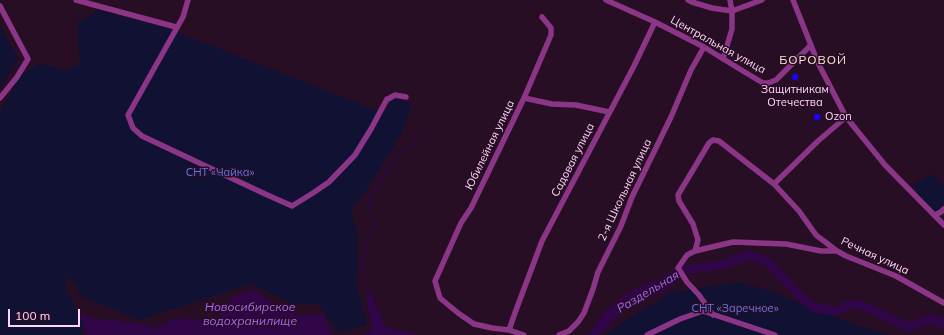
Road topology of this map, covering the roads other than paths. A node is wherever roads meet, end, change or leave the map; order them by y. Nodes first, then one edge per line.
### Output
1 (76, 0) edge
2 (188, 0) edge
3 (606, 0) edge
4 (688, 0) edge
5 (730, 0) edge
6 (762, 0) edge
7 (793, 0) edge
8 (0, 6) edge
9 (732, 11) junction
10 (542, 17) dead end
11 (655, 22) junction
12 (176, 28) junction
13 (811, 45) junction
14 (704, 47) junction
15 (723, 58) junction
16 (406, 97) dead end
17 (0, 98) edge
18 (524, 98) junction
19 (609, 112) junction
20 (846, 117) junction
21 (774, 184) junction
22 (944, 209) edge
23 (935, 215) junction
24 (944, 225) edge
25 (695, 251) junction
26 (837, 251) junction
27 (944, 303) edge
28 (713, 314) junction
29 (509, 330) junction
30 (524, 335) edge
31 (559, 335) edge
32 (647, 335) edge
33 (776, 335) edge

1 - 12 street
2 - 12 street
3 - 11 street, Центральная улица
4 - 9 street
5 - 9 street
6 - 9 street
7 - 13 street
8 - 17 street
9 - 15 street
10 - 18 street, Юбилейная улица
11 - 14 street, Центральная улица
11 - 19 street, Садовая улица
12 - 16 street
13 - 15 street, Центральная улица
13 - 20 street
14 - 15 street, Центральная улица
14 - 31 street, 2-я Школьная улица
18 - 19 street
18 - 29 street, Юбилейная улица
19 - 29 street, Садовая улица
20 - 21 street
20 - 23 street
21 - 25 street, Речная улица
21 - 26 street, Речная улица
22 - 23 street
23 - 24 street
25 - 26 street
25 - 28 street
26 - 27 street, Речная улица
28 - 32 street
28 - 33 street
29 - 30 street

